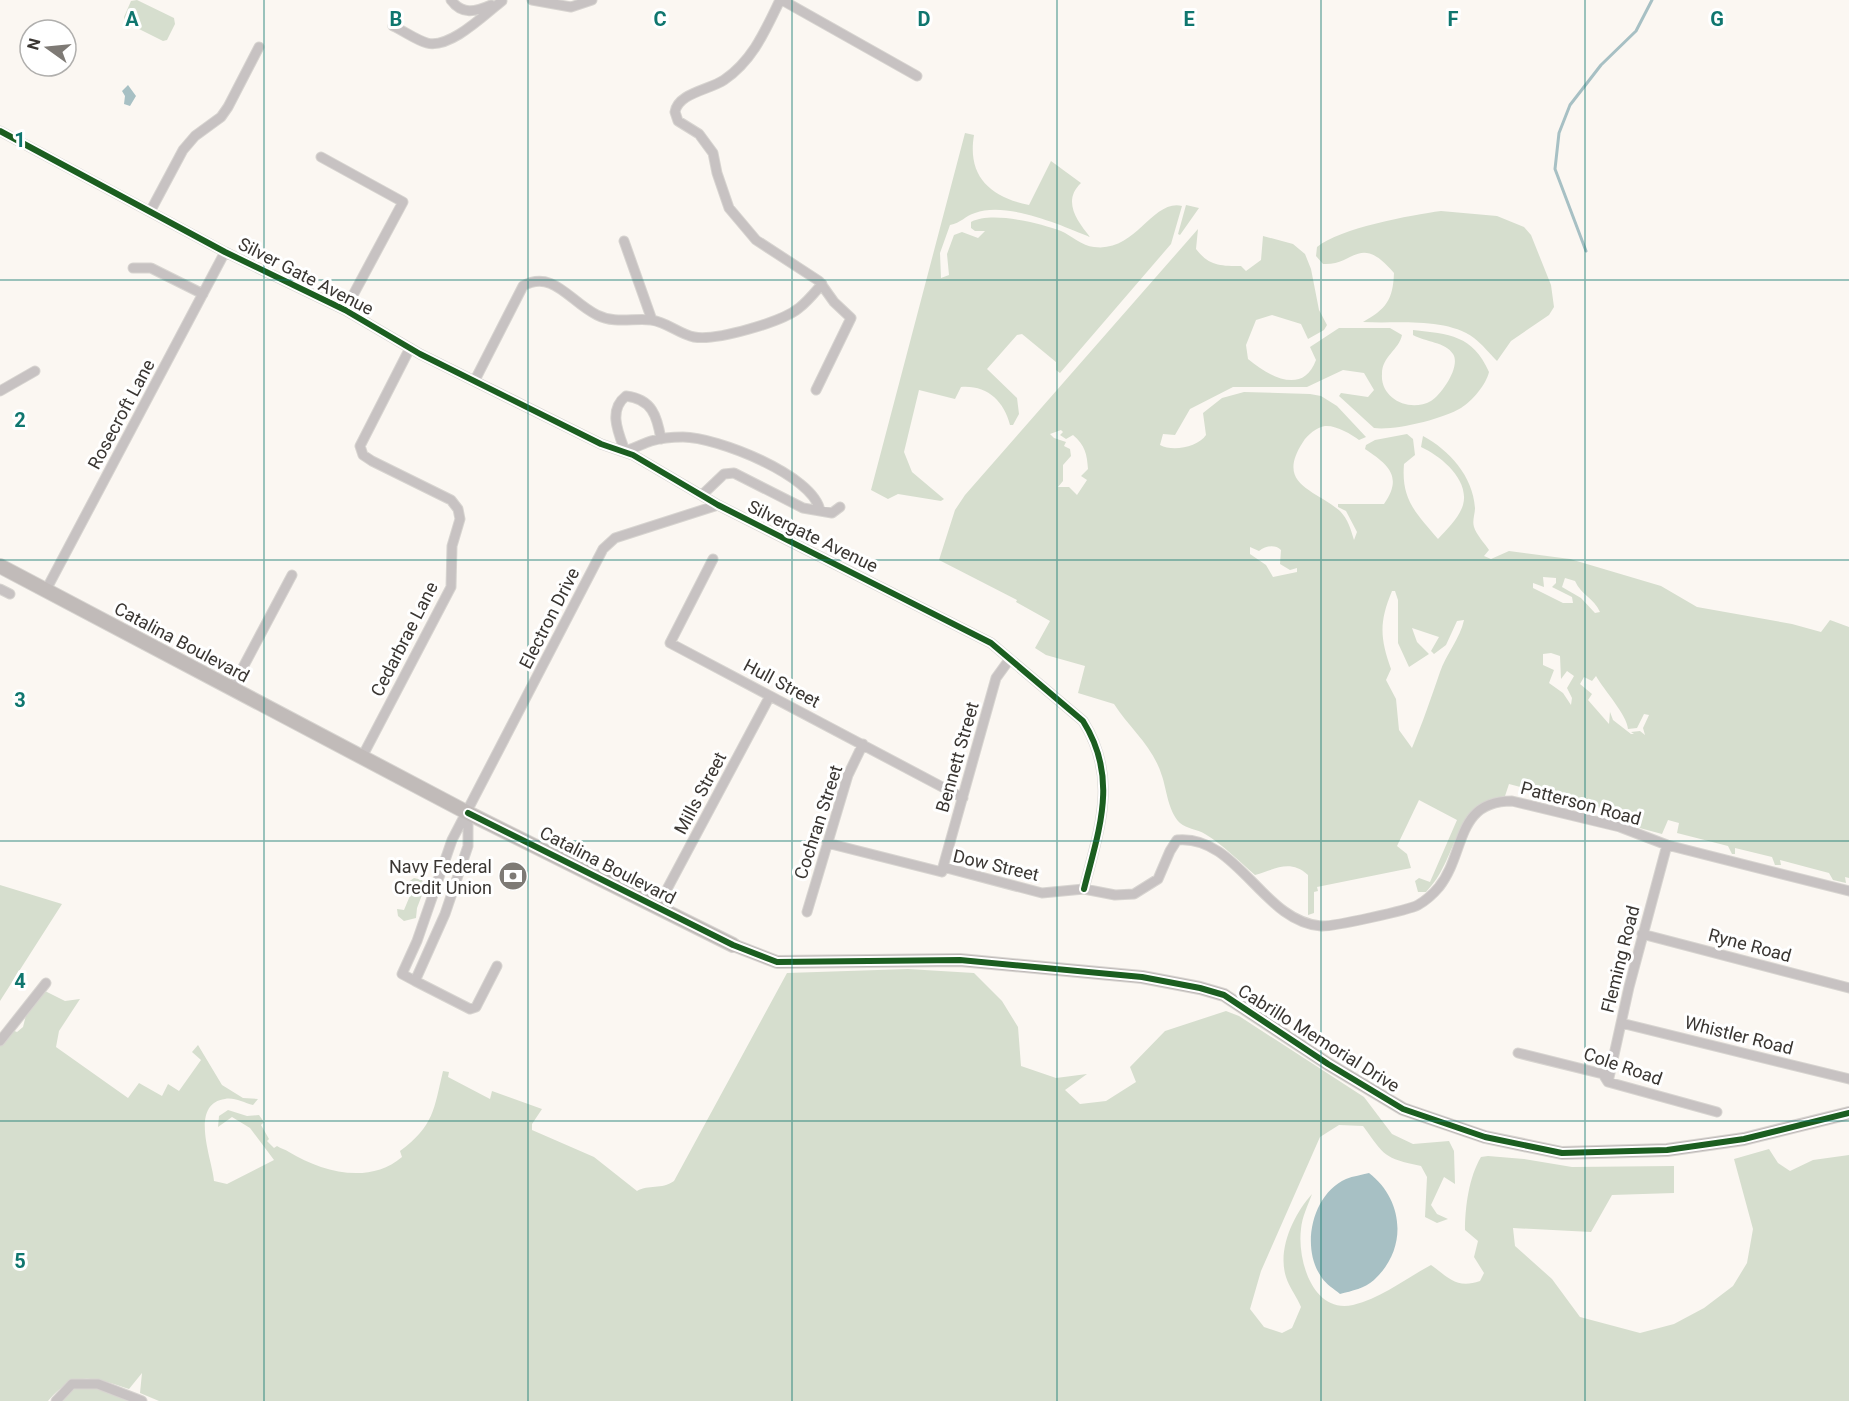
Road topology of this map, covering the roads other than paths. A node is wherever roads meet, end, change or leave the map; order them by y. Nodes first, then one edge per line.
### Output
1 (451, 0) edge
2 (503, 0) edge
3 (532, 0) edge
4 (592, 0) edge
5 (781, 0) edge
6 (393, 26) dead end
7 (259, 47) dead end
8 (917, 76) dead end
9 (0, 131) edge
10 (321, 157) dead end
11 (151, 210) junction
12 (624, 241) dead end
13 (225, 252) junction
14 (133, 267) dead end
15 (822, 284) junction
16 (203, 294) junction
17 (345, 310) junction
18 (652, 320) junction
19 (410, 348) junction
20 (35, 371) dead end
21 (475, 380) junction
22 (816, 390) dead end
23 (0, 391) edge
24 (661, 439) junction
25 (601, 444) joint
26 (623, 451) junction
27 (702, 495) junction
28 (717, 505) junction
29 (840, 507) dead end
30 (820, 511) junction
31 (713, 559) dead end
32 (0, 566) edge
33 (292, 575) dead end
34 (0, 589) edge
35 (46, 590) junction
36 (10, 594) dead end
37 (1009, 660) junction
38 (232, 688) junction
39 (770, 696) junction
40 (863, 744) junction
41 (362, 757) junction
42 (963, 798) junction
43 (468, 813) junction
44 (827, 843) junction
45 (1667, 845) junction
46 (943, 867) junction
47 (1158, 879) joint
48 (1084, 889) junction
49 (1849, 891) edge
50 (658, 906) junction
51 (807, 912) dead end
52 (1642, 934) junction
53 (733, 945) joint
54 (497, 966) dead end
55 (415, 981) junction
56 (46, 983) dead end
57 (1849, 988) edge
58 (1621, 1023) junction
59 (0, 1041) edge
60 (1518, 1053) dead end
61 (1849, 1079) edge
62 (1608, 1082) junction
63 (1717, 1112) dead end
64 (1849, 1113) edge
65 (56, 1401) edge
66 (142, 1401) edge

1 - 2 street
2 - 6 street
3 - 4 street
5 - 8 street
5 - 15 street
7 - 11 street
9 - 11 street, Silver Gate Avenue
10 - 17 street
11 - 13 street, Silver Gate Avenue
12 - 18 street
13 - 16 street, Rosecroft Lane
13 - 17 street, Silver Gate Avenue
14 - 16 street
15 - 18 street
15 - 22 street
16 - 35 street, Rosecroft Lane
17 - 19 street, Silver Gate Avenue
18 - 21 street
19 - 21 street, Silver Gate Avenue
19 - 41 street, Cedarbrae Lane
20 - 23 street
21 - 25 street, Silver Gate Avenue
24 - 26 street
24 - 26 street
24 - 30 street
25 - 26 street, Silvergate Avenue
26 - 27 street, Silvergate Avenue
27 - 28 street, Silvergate Avenue
27 - 30 street
28 - 37 street, Silvergate Avenue
28 - 43 street, Electron Drive
29 - 30 street
31 - 39 street, Hull Street
32 - 35 main road, Catalina Boulevard
33 - 38 street
34 - 36 street
35 - 38 main road, Catalina Boulevard
37 - 42 street, Bennett Street
37 - 48 street
38 - 41 main road, Catalina Boulevard
39 - 40 street, Hull Street
39 - 50 street, Mills Street
40 - 42 street, Hull Street
40 - 44 street, Cochran Street
41 - 43 main road, Catalina Boulevard
42 - 46 street, Bennett Street
43 - 50 main road, Catalina Boulevard
43 - 55 street, Electron Drive
43 - 55 street, Electron Drive
44 - 46 street, Dow Street
44 - 51 street, Cochran Street
45 - 47 street, Patterson Road
45 - 49 street, Patterson Road
45 - 52 street, Fleming Road
46 - 48 street, Dow Street
47 - 48 street, Dow Street
50 - 53 main road, Catalina Boulevard
52 - 57 street, Ryne Road
52 - 58 street, Fleming Road
53 - 64 main road, Cabrillo Memorial Drive
54 - 55 street
56 - 59 street
58 - 61 street, Whistler Road
58 - 62 street, Fleming Road
60 - 62 street, Cole Road
62 - 63 street, Cole Road
65 - 66 street

